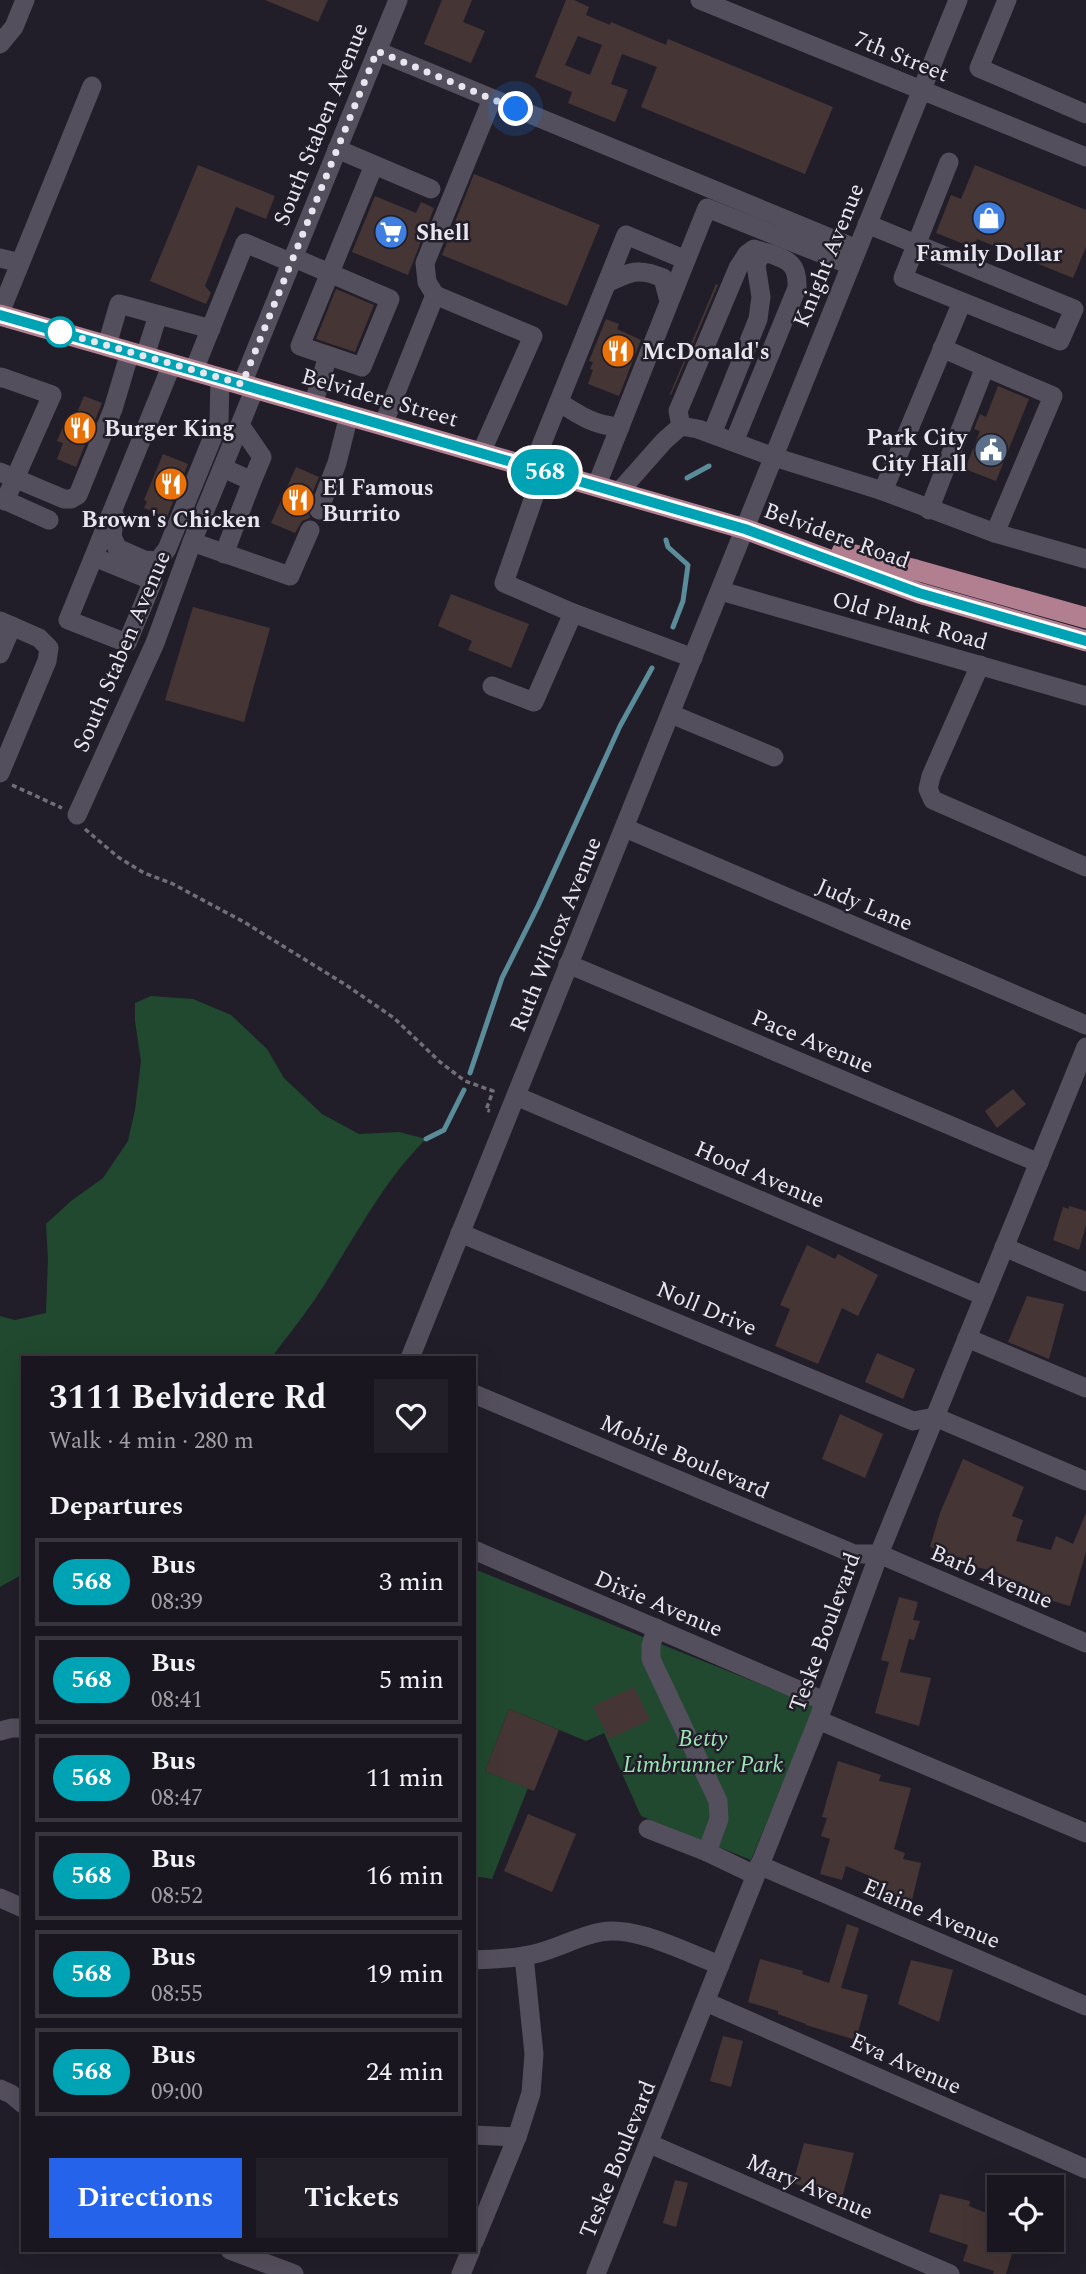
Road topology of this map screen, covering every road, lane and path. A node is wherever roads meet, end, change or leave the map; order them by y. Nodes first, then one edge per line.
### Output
1 (25, 0) edge
2 (398, 0) edge
3 (699, 0) edge
4 (958, 0) edge
5 (1007, 0) edge
6 (0, 44) edge
7 (377, 51) junction
8 (92, 86) dead end
9 (920, 91) junction
10 (492, 99) junction
11 (1086, 114) edge
12 (337, 149) junction
13 (1086, 157) edge
14 (949, 162) dead end
15 (374, 165) junction
16 (430, 189) dead end
17 (867, 224) junction
18 (917, 244) junction
19 (768, 253) junction
20 (854, 257) junction
21 (0, 258) edge
22 (291, 259) junction
23 (686, 260) junction
24 (20, 263) junction
25 (330, 273) junction
26 (611, 281) junction
27 (435, 295) junction
28 (670, 301) junction
29 (962, 302) junction
30 (1080, 304) edge
31 (0, 314) edge
32 (158, 315) junction
33 (211, 329) junction
34 (107, 345) junction
35 (943, 348) junction
36 (137, 354) junction
37 (328, 356) junction
38 (172, 364) junction
39 (985, 367) junction
40 (194, 370) junction
41 (0, 378) edge
42 (220, 378) junction
43 (248, 386) junction
44 (559, 402) junction
45 (313, 405) junction
46 (349, 415) junction
47 (240, 425) junction
48 (383, 425) junction
49 (681, 426) junction
50 (620, 427) junction
51 (712, 434) junction
52 (734, 442) junction
53 (481, 453) junction
54 (774, 457) junction
55 (223, 468) junction
56 (538, 470) junction
57 (8, 475) edge
58 (126, 480) junction
59 (252, 481) junction
60 (596, 486) junction
61 (883, 491) junction
62 (618, 493) junction
63 (3, 499) edge
64 (929, 509) junction
65 (318, 510) dead end
66 (49, 520) dead end
67 (745, 529) junction
68 (310, 530) dead end
69 (995, 533) junction
70 (192, 542) junction
71 (224, 554) junction
72 (94, 557) junction
73 (1086, 559) edge
74 (721, 591) junction
75 (573, 613) junction
76 (1086, 618) edge
77 (6, 623) edge
78 (1086, 641) edge
79 (0, 654) edge
80 (694, 658) junction
81 (980, 665) junction
82 (492, 686) dead end
83 (1086, 696) edge
84 (671, 714) junction
85 (774, 757) dead end
86 (5, 779) edge
87 (77, 815) junction
88 (625, 828) junction
89 (1086, 867) edge
90 (568, 964) junction
91 (1086, 1025) edge
92 (1084, 1056) edge
93 (482, 1087) dead end
94 (516, 1096) junction
95 (1039, 1163) junction
96 (460, 1233) junction
97 (1004, 1247) junction
98 (1086, 1282) edge
99 (984, 1296) junction
100 (967, 1338) junction
101 (411, 1356) edge
102 (1086, 1388) edge
103 (476, 1395) edge
104 (935, 1416) junction
105 (1086, 1481) edge
106 (476, 1551) edge
107 (879, 1554) junction
108 (656, 1628) junction
109 (1086, 1643) edge
110 (821, 1711) junction
111 (21, 1728) edge
112 (0, 1731) edge
113 (648, 1829) dead end
114 (1086, 1833) edge
115 (707, 1852) junction
116 (757, 1870) junction
117 (0, 1898) edge
118 (21, 1907) edge
119 (524, 1956) junction
120 (476, 1959) edge
121 (720, 1965) junction
122 (706, 2002) junction
123 (1086, 2006) edge
124 (0, 2089) edge
125 (21, 2102) edge
126 (476, 2135) edge
127 (517, 2137) junction
128 (650, 2144) junction
129 (1086, 2169) edge
130 (476, 2237) edge
131 (235, 2252) edge
132 (470, 2252) edge
133 (294, 2274) edge
134 (461, 2274) edge
135 (596, 2274) edge
136 (950, 2274) edge

1 - 6 street
2 - 7 street, South Staben Avenue
3 - 9 street, 7th Street
4 - 9 street, Knight Avenue
5 - 11 street
7 - 10 street
7 - 12 street, South Staben Avenue
8 - 24 street
9 - 13 street, 7th Street
9 - 17 street, Knight Avenue
10 - 20 street
10 - 27 street
12 - 15 street
12 - 22 street, South Staben Avenue
14 - 18 street
15 - 16 street
15 - 25 street
17 - 18 street
17 - 20 street, Knight Avenue
18 - 29 street
18 - 30 street
19 - 49 street
19 - 51 street
19 - 52 street
20 - 23 street
20 - 54 street, Knight Avenue
21 - 24 street
22 - 25 street
22 - 33 street
22 - 43 street, South Staben Avenue
23 - 26 street
23 - 28 street
24 - 31 street
25 - 37 street
25 - 37 street
26 - 28 street
26 - 44 street
27 - 48 street
27 - 53 street
28 - 50 street
29 - 30 street
29 - 35 street
31 - 34 main road, Belvidere Street
32 - 33 street
32 - 34 street
32 - 36 street
33 - 40 street
34 - 36 main road, Belvidere Street
35 - 39 street
35 - 61 street
36 - 38 main road, Belvidere Street
36 - 57 street
37 - 45 street
38 - 40 main road, Belvidere Street
38 - 58 street
39 - 64 street
39 - 69 street
40 - 42 main road, Belvidere Street
41 - 57 street
42 - 43 main road, Belvidere Street
42 - 58 street
43 - 45 main road, Belvidere Street
43 - 47 street, South Staben Avenue
44 - 50 street
44 - 56 street
45 - 46 main road, Belvidere Street
46 - 48 main road, Belvidere Street
46 - 65 street
47 - 55 street, South Staben Avenue
47 - 59 street
48 - 53 main road, Belvidere Street
49 - 51 street
49 - 62 street
50 - 60 street
51 - 52 street
52 - 54 street
53 - 56 main road, Belvidere Street
54 - 61 street
54 - 67 street, Knight Avenue
55 - 59 street
55 - 70 street, South Staben Avenue
56 - 60 main road, Belvidere Street
56 - 75 street
57 - 63 street
58 - 72 street
59 - 71 street
60 - 62 main road, Belvidere Street
61 - 64 street
62 - 67 main road, Belvidere Street
63 - 66 street
64 - 69 street
67 - 74 street, Ruth Wilcox Avenue
67 - 76 main road, Belvidere Road
67 - 78 main road, Belvidere Road
68 - 71 street
69 - 73 street
70 - 71 street
70 - 87 street, South Staben Avenue
72 - 72 street
74 - 80 street, Ruth Wilcox Avenue
74 - 81 street, Old Plank Road
75 - 80 street
75 - 82 street
77 - 79 street
77 - 86 street
80 - 84 street, Ruth Wilcox Avenue
81 - 83 street, Old Plank Road
81 - 89 street
84 - 85 street
84 - 88 street, Ruth Wilcox Avenue
86 - 87 path
87 - 93 path
88 - 90 street, Ruth Wilcox Avenue
88 - 91 street, Judy Lane
90 - 94 street, Ruth Wilcox Avenue
90 - 95 street, Pace Avenue
92 - 95 street, Teske Boulevard
94 - 96 street, Ruth Wilcox Avenue
94 - 99 street, Hood Avenue
95 - 97 street, Teske Boulevard
96 - 101 street, Ruth Wilcox Avenue
96 - 104 street, Noll Drive
97 - 98 street
97 - 99 street, Teske Boulevard
99 - 100 street, Teske Boulevard
100 - 102 street
100 - 104 street, Teske Boulevard
103 - 107 street, Mobile Boulevard
104 - 105 street
104 - 107 street, Teske Boulevard
106 - 108 street, Dixie Avenue
107 - 109 street, Barb Avenue
107 - 110 street, Teske Boulevard
108 - 110 street, Dixie Avenue
108 - 115 street
110 - 114 street, Dixie Avenue
110 - 116 street, Teske Boulevard
111 - 112 street
113 - 115 street, Elaine Avenue
115 - 116 street, Elaine Avenue
116 - 121 street, Teske Boulevard
116 - 123 street, Elaine Avenue
117 - 118 street
119 - 120 street
119 - 121 street
119 - 127 street
121 - 122 street, Teske Boulevard
122 - 128 street, Teske Boulevard
122 - 129 street, Eva Avenue
124 - 125 street
126 - 127 street
127 - 130 street
128 - 135 street, Teske Boulevard
128 - 136 street, Mary Avenue
131 - 133 street
132 - 134 street

